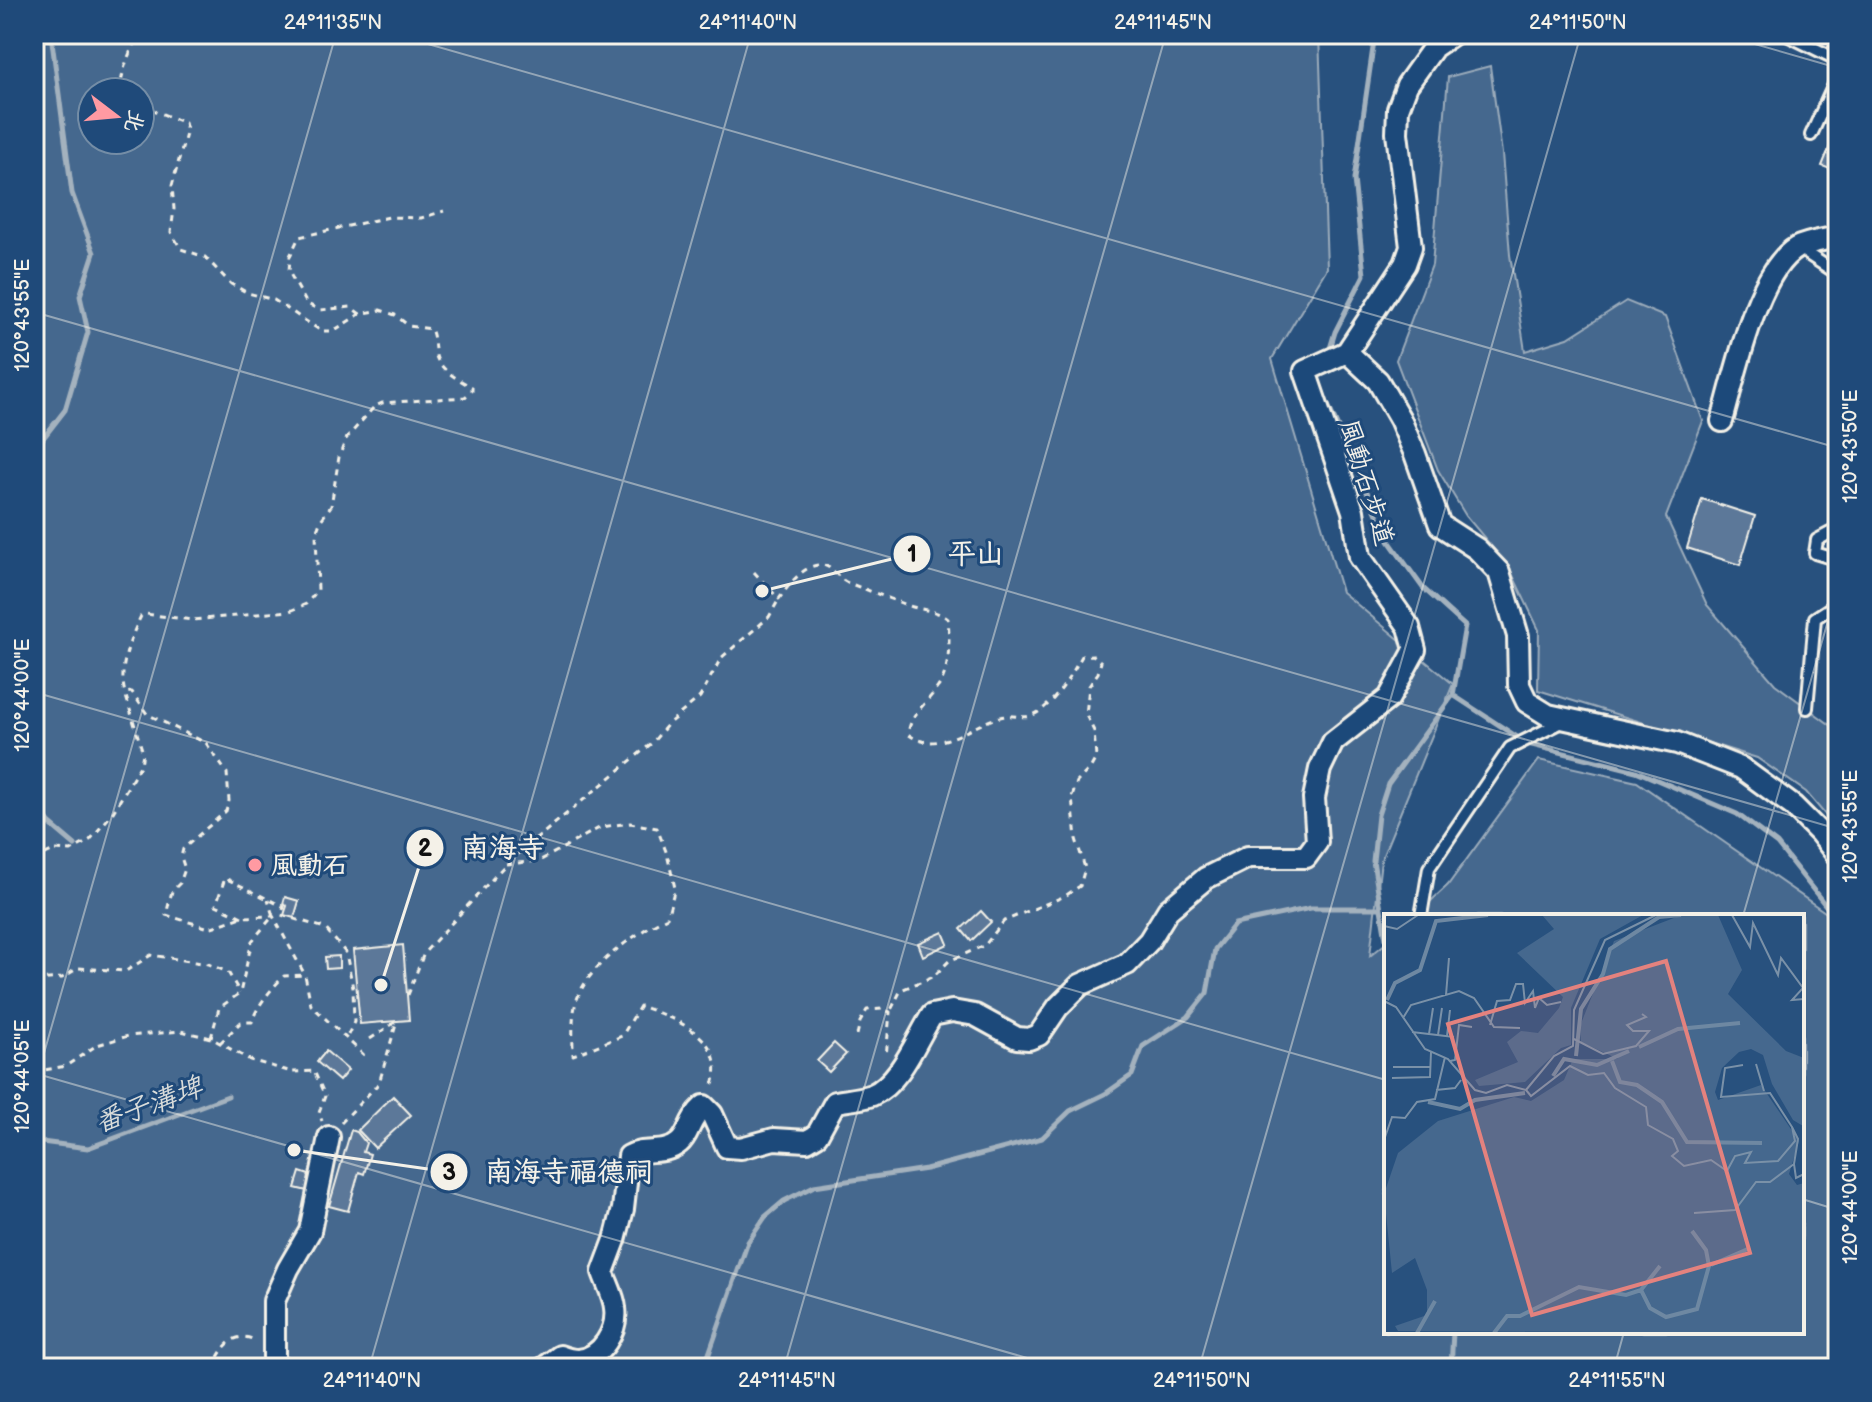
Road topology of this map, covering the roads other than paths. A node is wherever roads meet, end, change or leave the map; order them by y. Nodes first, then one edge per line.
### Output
1 (1453, 34) edge
2 (1785, 34) edge
3 (1838, 60) edge
4 (1838, 76) edge
5 (1811, 135) dead end
6 (1838, 237) edge
7 (1797, 247) junction
8 (1838, 274) edge
9 (1347, 352) junction
10 (1722, 421) dead end
11 (1838, 534) edge
12 (1838, 560) edge
13 (1838, 603) edge
14 (1807, 708) dead end
15 (1568, 719) junction
16 (1838, 856) edge
17 (1421, 914) edge
18 (329, 1137) road end
19 (274, 1368) edge
20 (544, 1368) edge

1 - 9 street
2 - 3 lane
4 - 5 lane
6 - 7 street
7 - 8 lane
7 - 10 street
9 - 15 street
9 - 20 street, 風動石步道
11 - 12 lane
13 - 14 lane
15 - 16 street
15 - 17 lane
18 - 19 street

